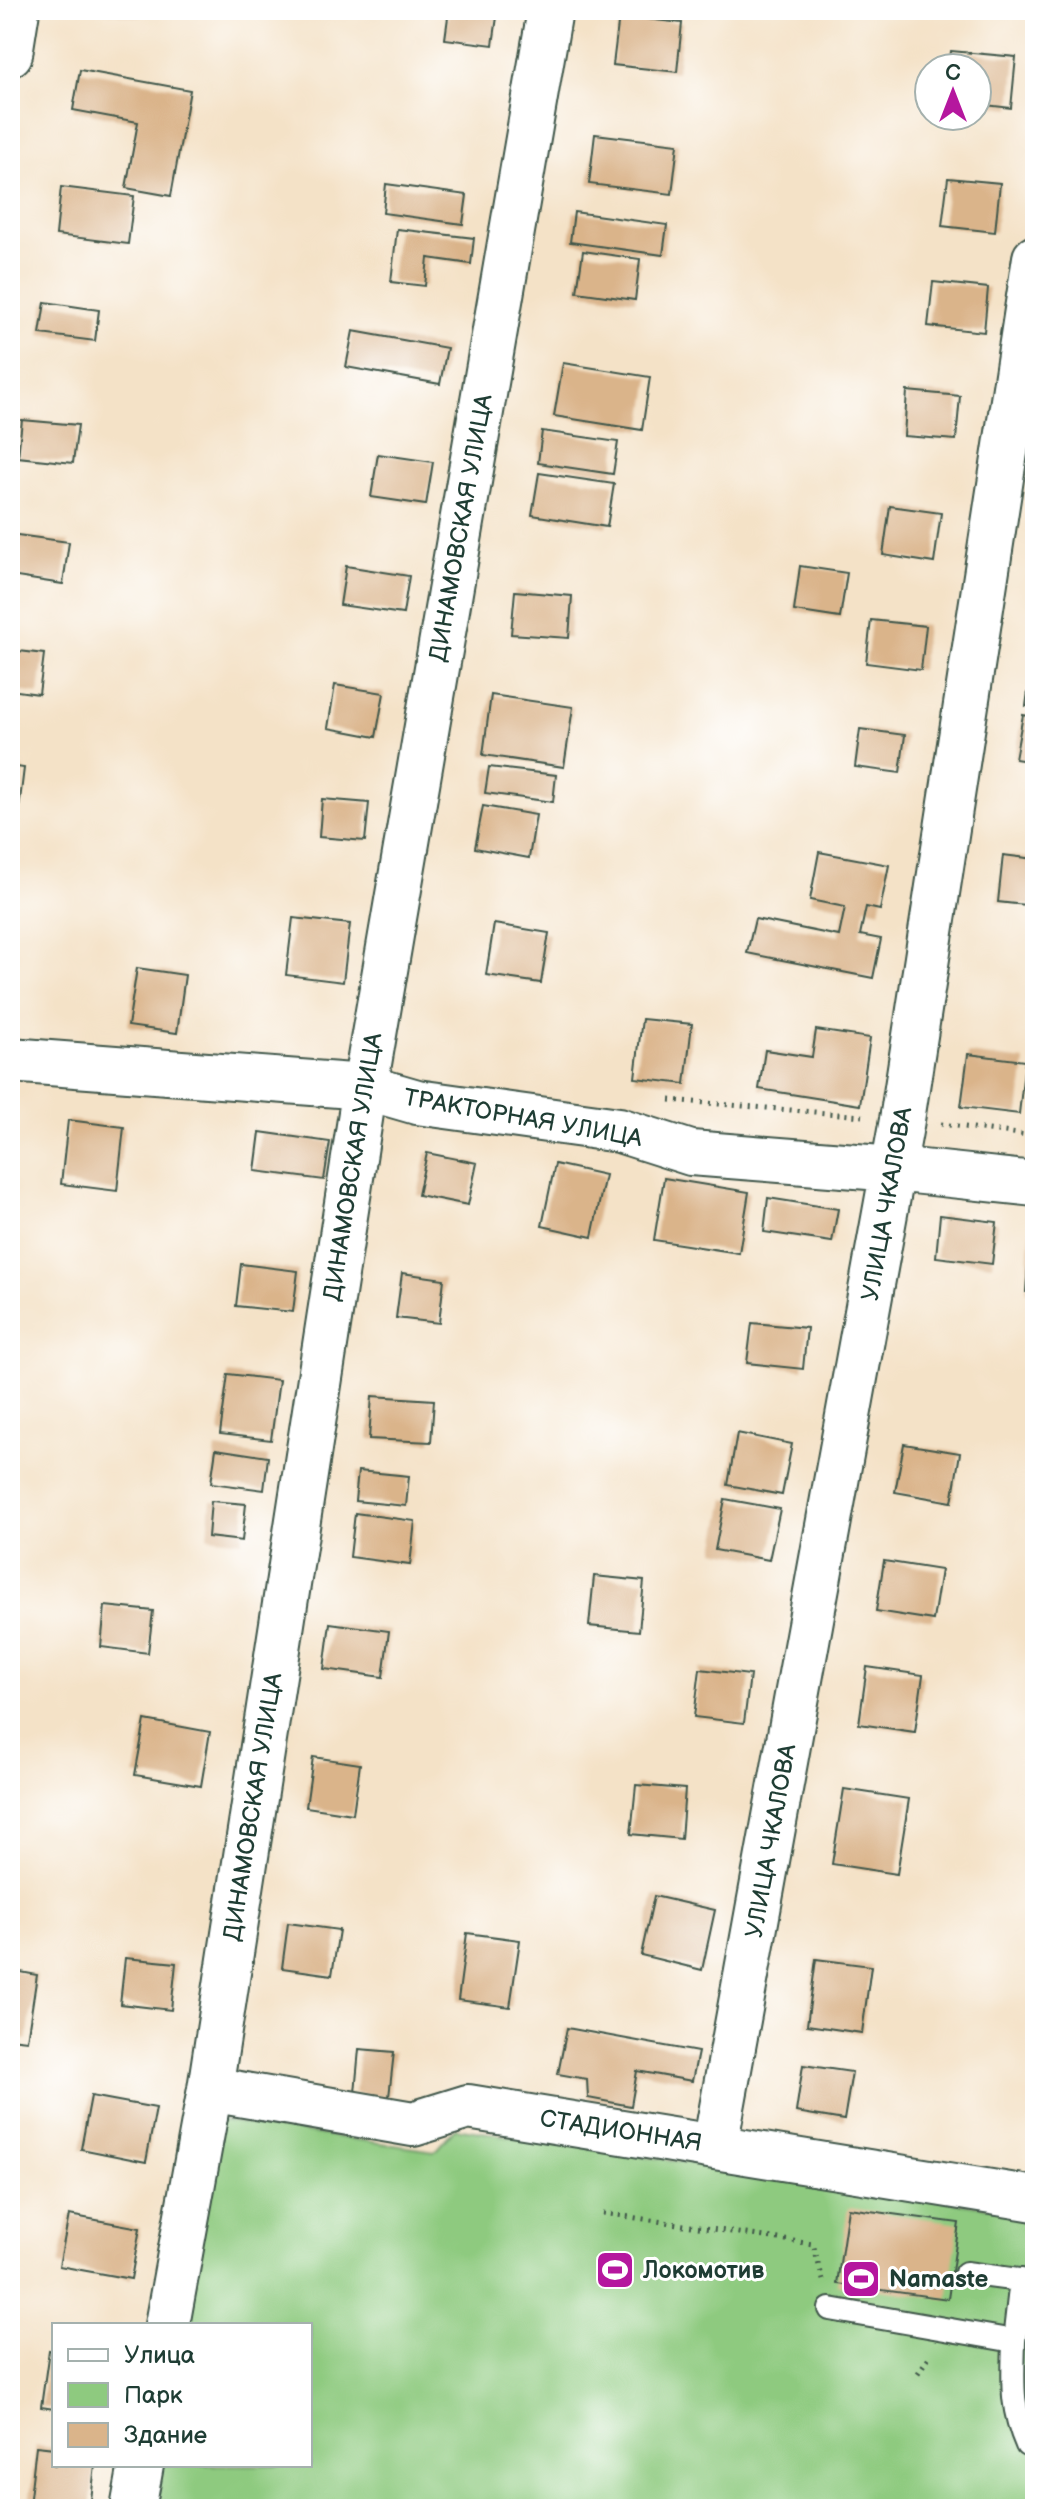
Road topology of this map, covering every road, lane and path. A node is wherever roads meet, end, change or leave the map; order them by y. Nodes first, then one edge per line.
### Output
1 (17, 10) edge
2 (550, 10) edge
3 (10, 54) edge
4 (1035, 258) edge
5 (10, 1060) edge
6 (365, 1087) junction
7 (894, 1169) junction
8 (1035, 1184) edge
9 (210, 2089) junction
10 (715, 2146) junction
11 (1035, 2199) edge
12 (603, 2213) dead end
13 (966, 2273) dead end
14 (1028, 2281) edge
15 (830, 2309) joint
16 (167, 2323) edge
17 (1014, 2341) junction
18 (1035, 2447) edge
19 (141, 2467) edge
20 (133, 2509) edge

1 - 3 street
2 - 6 street, ДИНАМОВСКАЯ УЛИЦА
4 - 7 street, УЛИЦА ЧКАЛОВА
5 - 6 street, ТРАКТОРНАЯ УЛИЦА
6 - 7 street, ТРАКТОРНАЯ УЛИЦА
6 - 9 street, ДИНАМОВСКАЯ УЛИЦА
7 - 8 street, ТРАКТОРНАЯ УЛИЦА
7 - 10 street, УЛИЦА ЧКАЛОВА
9 - 10 street, СТАДИОННАЯ
9 - 16 street, ДИНАМОВСКАЯ УЛИЦА
10 - 11 street, СТАДИОННАЯ
12 - 15 path
13 - 14 lane
14 - 17 lane
15 - 17 lane
17 - 18 lane
19 - 20 street

